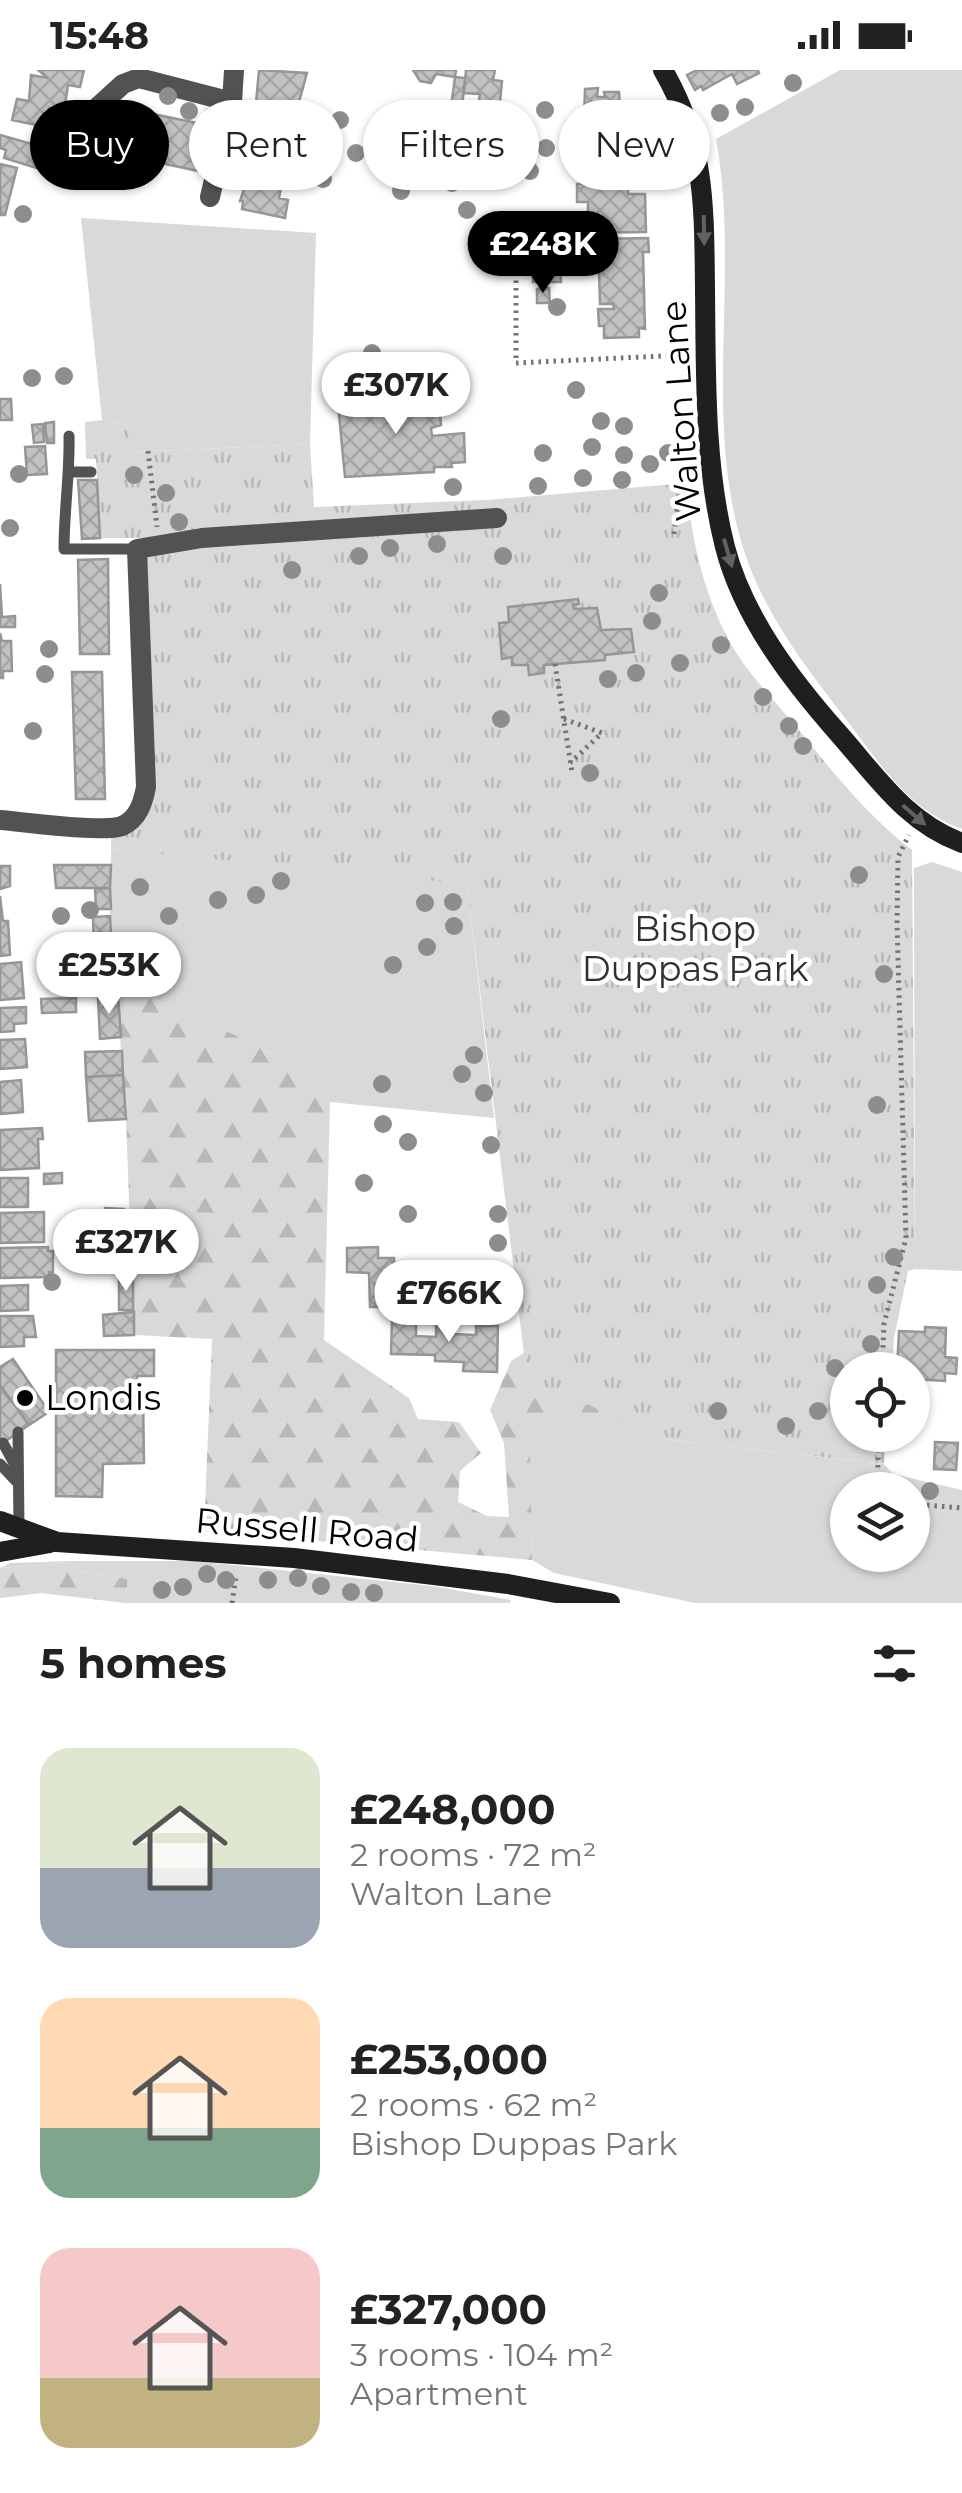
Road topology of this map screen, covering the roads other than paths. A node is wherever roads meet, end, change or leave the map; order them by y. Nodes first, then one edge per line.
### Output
1 (234, 70) edge
2 (663, 70) edge
3 (105, 100) edge
4 (224, 100) edge
5 (232, 100) edge
6 (212, 190) edge
7 (210, 197) dead end
8 (68, 436) dead end
9 (70, 472) junction
10 (91, 472) dead end
11 (497, 518) dead end
12 (137, 550) junction
13 (0, 820) edge
14 (962, 843) edge
15 (18, 1432) dead end
16 (3, 1443) dead end
17 (0, 1464) edge
18 (16, 1475) junction
19 (10, 1525) edge
20 (57, 1542) junction
21 (0, 1552) edge
22 (610, 1603) edge

1 - 5 street
2 -> 14 main road, Walton Lane
3 - 4 street
6 - 7 street
8 - 9 lane
9 - 10 lane
9 - 12 lane
11 - 12 street
12 - 13 street
15 - 18 lane
16 - 18 lane
17 - 18 lane
18 - 19 lane
19 - 20 main road, Russell Road
20 - 21 main road
20 - 22 main road, Russell Road

